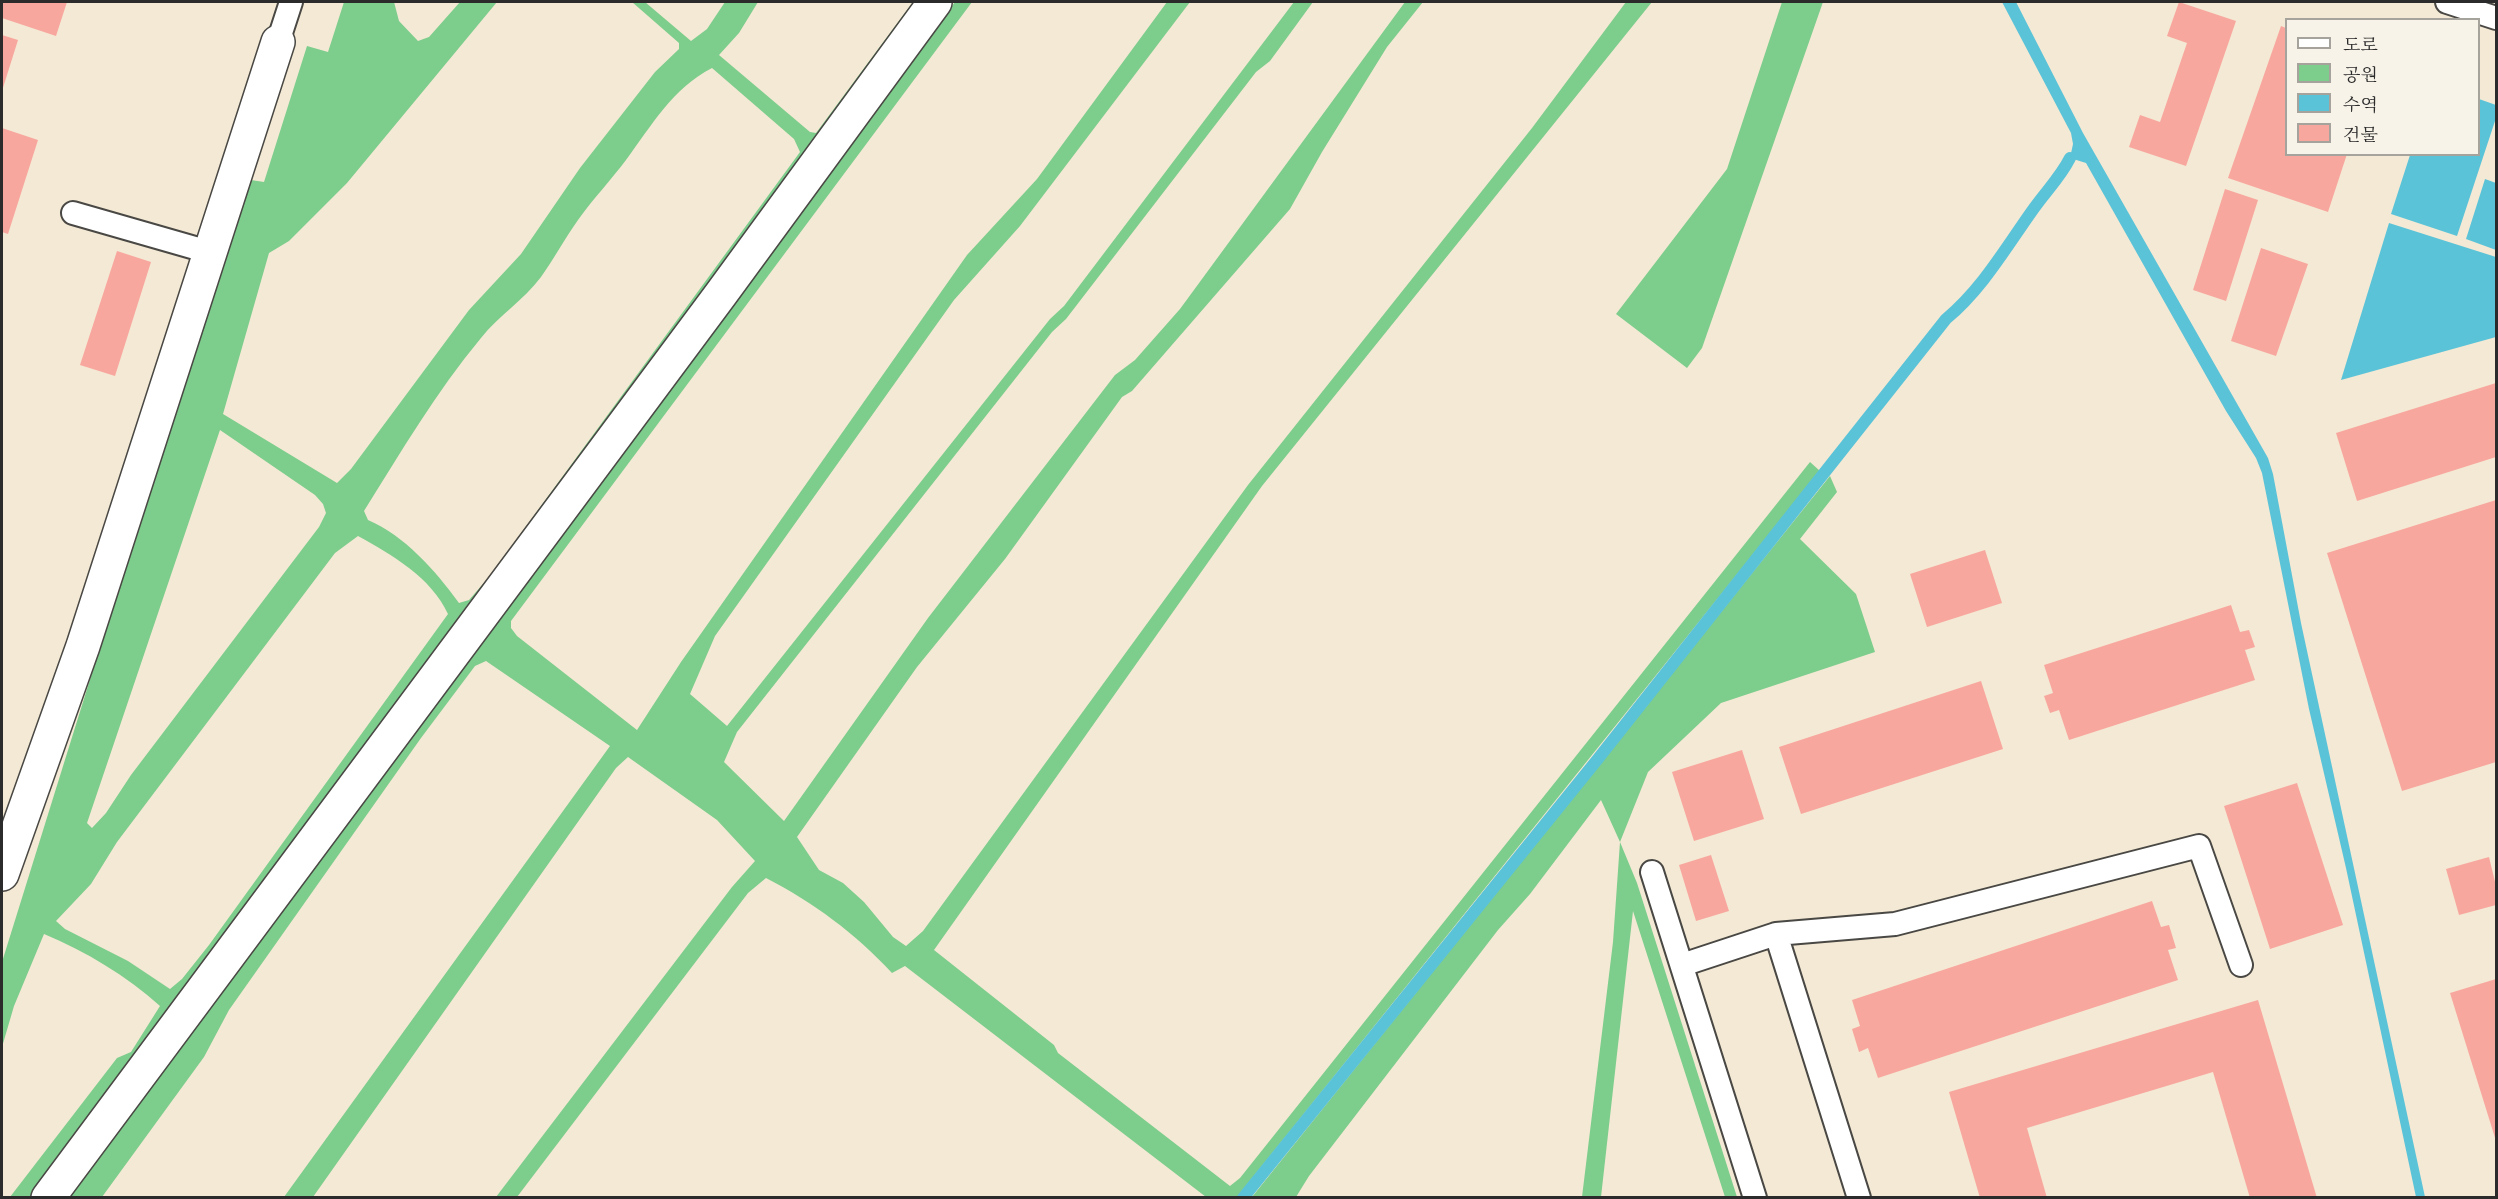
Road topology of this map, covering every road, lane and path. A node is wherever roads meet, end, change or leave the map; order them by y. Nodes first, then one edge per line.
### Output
1 (291, 2) edge
2 (936, 2) edge
3 (2447, 2) edge
4 (2496, 18) edge
5 (278, 42) joint
6 (73, 213) dead end
7 (209, 252) junction
8 (4, 854) edge
9 (1652, 872) dead end
10 (1776, 934) junction
11 (1682, 965) junction
12 (2241, 965) dead end
13 (48, 1197) edge
14 (1755, 1197) edge
15 (1859, 1197) edge

1 - 5 lane
2 - 13 street
3 - 4 lane
5 - 7 street
6 - 7 lane
7 - 8 street
9 - 11 lane
10 - 11 lane
10 - 12 lane
10 - 15 lane
11 - 14 lane

